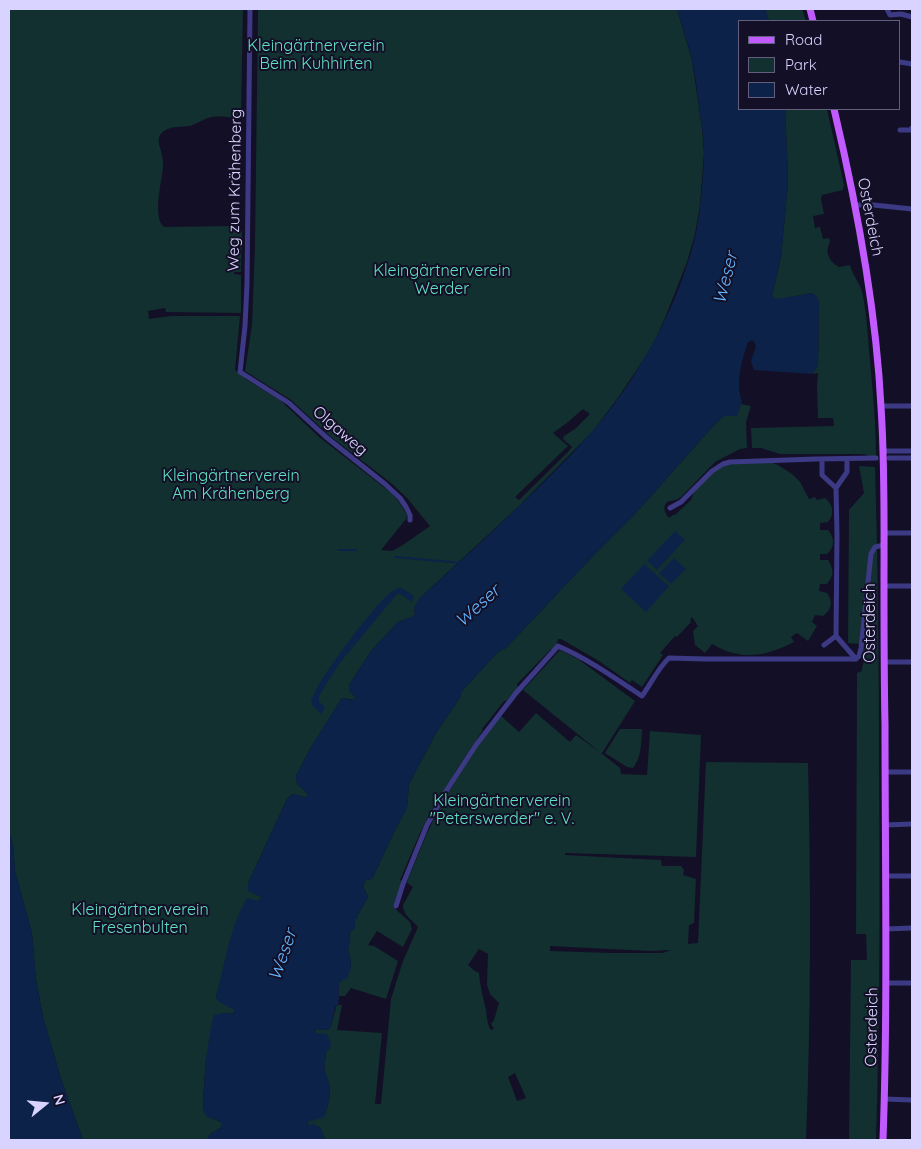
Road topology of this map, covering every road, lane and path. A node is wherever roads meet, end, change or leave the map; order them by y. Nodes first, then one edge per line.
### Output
1 (250, 9) edge
2 (887, 9) edge
3 (912, 17) edge
4 (834, 110) edge
5 (912, 128) edge
6 (900, 130) dead end
7 (855, 206) junction
8 (912, 209) edge
9 (240, 372) joint
10 (882, 406) junction
11 (912, 406) edge
12 (883, 451) junction
13 (912, 451) edge
14 (876, 458) dead end
15 (889, 458) dead end
16 (912, 458) edge
17 (822, 459) junction
18 (847, 459) junction
19 (836, 488) junction
20 (670, 508) dead end
21 (410, 520) dead end
22 (912, 532) edge
23 (884, 533) junction
24 (884, 545) junction
25 (884, 586) junction
26 (912, 586) edge
27 (836, 636) junction
28 (824, 645) dead end
29 (856, 659) junction
30 (884, 662) junction
31 (912, 662) edge
32 (885, 772) junction
33 (912, 772) edge
34 (912, 824) edge
35 (885, 825) junction
36 (886, 876) junction
37 (912, 876) edge
38 (396, 906) dead end
39 (886, 928) junction
40 (912, 928) edge
41 (886, 983) junction
42 (912, 983) edge
43 (884, 1099) junction
44 (912, 1100) edge
45 (883, 1140) edge

1 - 9 street, Weg zum Krähenberg
2 - 3 street
4 - 7 main road, Osterdeich
5 - 6 street
7 - 8 street
7 - 10 main road, Osterdeich
9 - 21 street, Olgaweg
10 - 11 street
10 - 12 main road, Osterdeich
12 - 13 street
12 - 23 main road, Osterdeich
14 - 18 street
15 - 16 street
17 - 18 street
17 - 19 street
17 - 20 street
18 - 19 street
19 - 27 street
22 - 23 street
23 - 24 main road, Osterdeich
24 - 25 main road, Osterdeich
24 - 29 street
25 - 26 street
25 - 30 main road, Osterdeich
27 - 28 street
27 - 29 street
29 - 38 street
30 - 31 street
30 - 32 main road, Osterdeich
32 - 33 street
32 - 35 main road, Osterdeich
34 - 35 street
35 - 36 main road, Osterdeich
36 - 37 street
36 - 39 main road, Osterdeich
39 - 40 street
39 - 41 main road, Osterdeich
41 - 42 street
41 - 43 main road, Osterdeich
43 - 44 street
43 - 45 main road, Osterdeich

